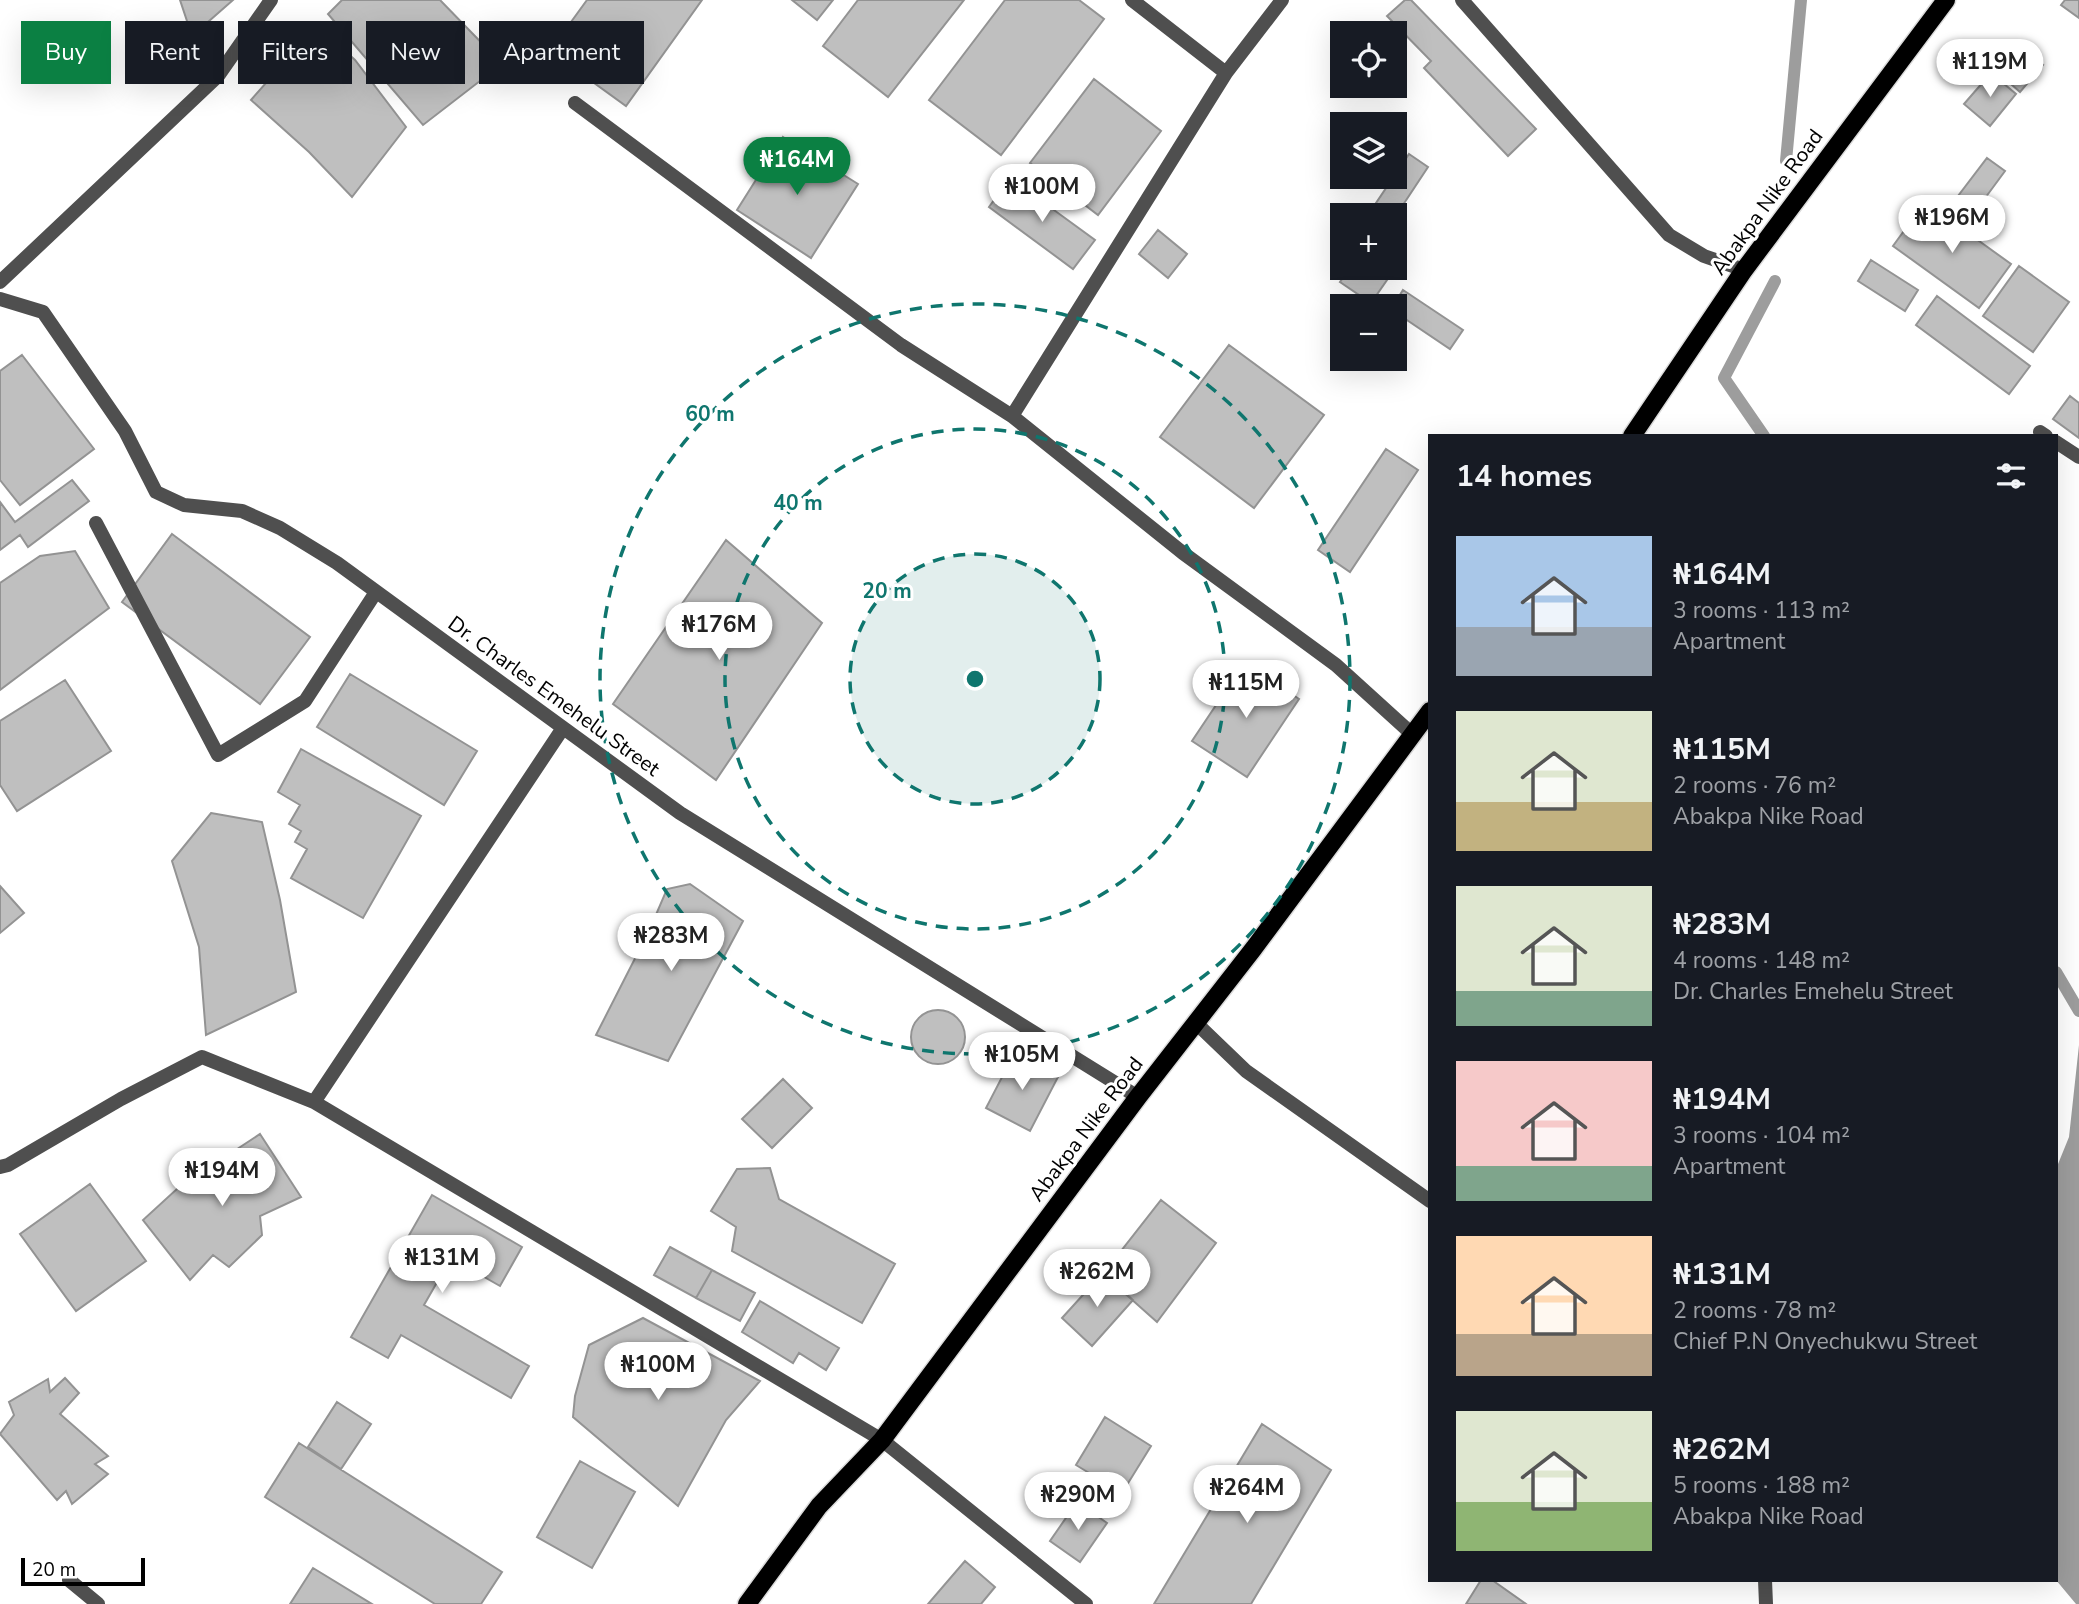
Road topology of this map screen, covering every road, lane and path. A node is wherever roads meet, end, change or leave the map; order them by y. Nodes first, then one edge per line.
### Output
1 (271, 0) edge
2 (1132, 0) edge
3 (1282, 0) edge
4 (1462, 0) edge
5 (1946, 0) edge
6 (1226, 73) junction
7 (575, 103) dead end
8 (1744, 270) junction
9 (0, 282) edge
10 (0, 299) edge
11 (1012, 416) junction
12 (1633, 434) edge
13 (2058, 443) edge
14 (2079, 457) edge
15 (96, 523) dead end
16 (376, 592) junction
17 (1428, 714) edge
18 (563, 728) junction
19 (1412, 734) junction
20 (1195, 1022) junction
21 (1138, 1097) junction
22 (314, 1102) junction
23 (0, 1167) edge
24 (1428, 1200) edge
25 (882, 1440) junction
26 (69, 1580) dead end
27 (1765, 1582) edge
28 (98, 1604) edge
29 (747, 1604) edge
30 (1086, 1604) edge
31 (1766, 1604) edge

1 - 9 street
2 - 6 street
3 - 6 street
4 - 8 street
5 - 8 main road, Abakpa Nike Road
6 - 11 street
7 - 11 street
8 - 12 main road, Abakpa Nike Road
10 - 16 street, Dr. Charles Emehelu Street
11 - 19 street
13 - 14 street
15 - 16 street
16 - 18 street, Dr. Charles Emehelu Street
17 - 19 main road, Abakpa Nike Road
18 - 21 street, Dr. Charles Emehelu Street
18 - 22 street
19 - 20 main road, Abakpa Nike Road
20 - 21 main road, Abakpa Nike Road
20 - 24 street
21 - 25 main road, Abakpa Nike Road
22 - 23 street
22 - 25 street
25 - 29 main road, Abakpa Nike Road
25 - 30 street
26 - 28 street
27 - 31 street

